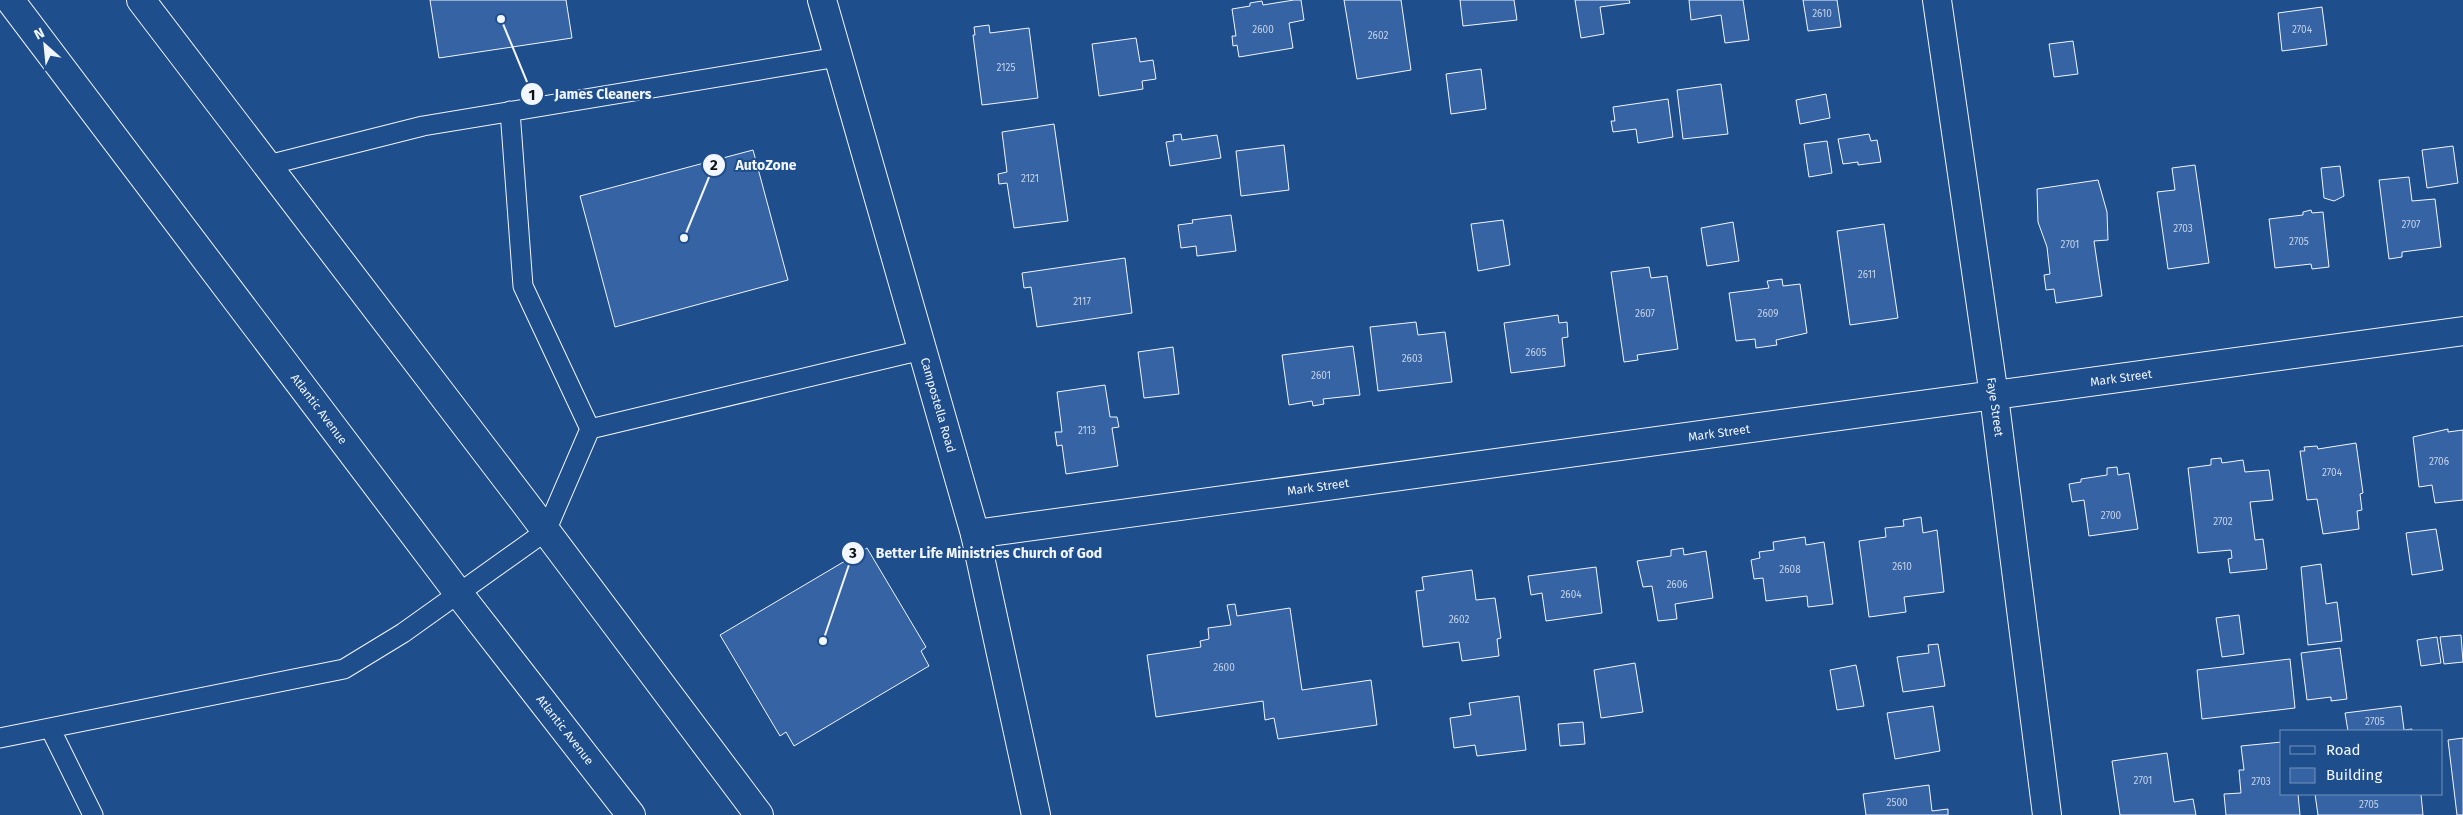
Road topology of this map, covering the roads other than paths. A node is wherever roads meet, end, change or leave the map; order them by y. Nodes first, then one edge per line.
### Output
1 (10, 0) edge
2 (141, 0) edge
3 (822, 0) edge
4 (1937, 0) edge
5 (838, 57) junction
6 (510, 111) junction
7 (268, 165) junction
8 (2463, 331) edge
9 (922, 350) junction
10 (1994, 396) junction
11 (590, 429) junction
12 (546, 531) junction
13 (975, 534) junction
14 (459, 594) junction
15 (50, 728) junction
16 (0, 738) edge
17 (93, 815) edge
18 (630, 815) edge
19 (759, 815) edge
20 (1036, 815) edge
21 (2047, 815) edge

1 - 14 main road, Atlantic Avenue
2 - 7 main road
3 - 5 main road, Campostella Road
4 - 10 main road, Faye Street
5 - 6 lane
5 - 9 main road, Campostella Road
6 - 7 lane
6 - 11 lane
7 - 12 main road
8 - 10 main road, Mark Street
9 - 11 lane
9 - 13 main road, Campostella Road
10 - 13 main road, Mark Street
10 - 21 main road, Faye Street
11 - 12 lane
12 - 14 lane
12 - 19 main road
13 - 20 main road, Campostella Road
14 - 15 lane
14 - 18 main road, Atlantic Avenue
15 - 16 lane
15 - 17 lane

